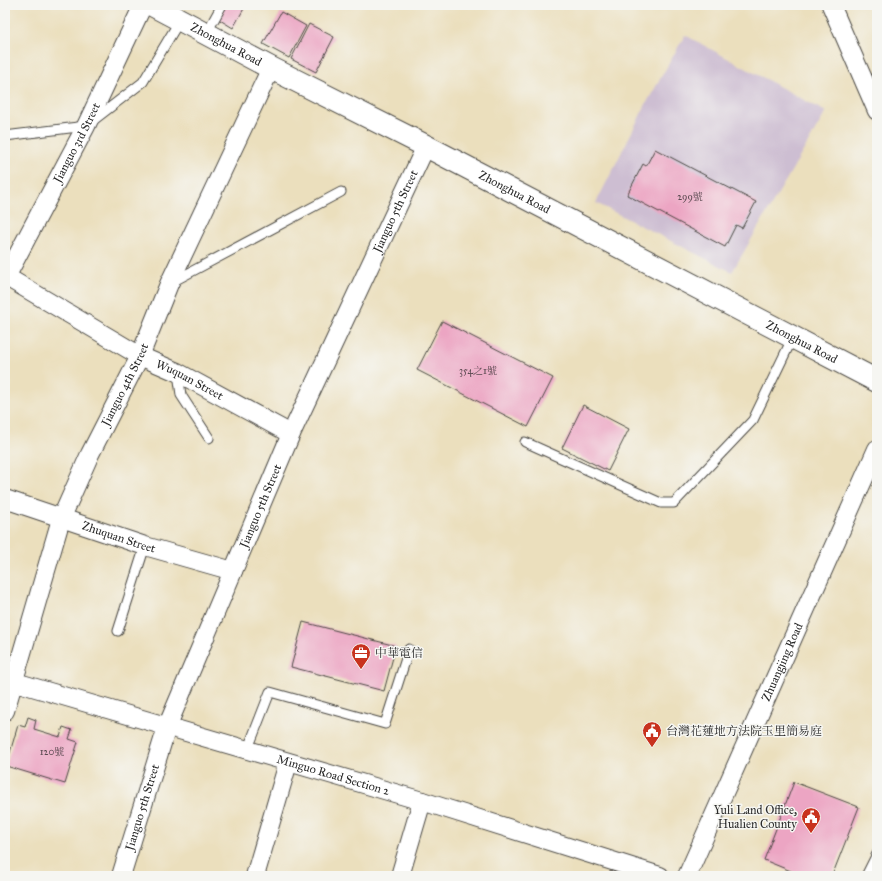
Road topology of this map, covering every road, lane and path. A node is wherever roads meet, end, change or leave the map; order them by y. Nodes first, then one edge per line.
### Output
1 (143, 5) edge
2 (152, 5) edge
3 (222, 5) edge
4 (831, 5) edge
5 (180, 20) junction
6 (206, 34) junction
7 (270, 68) junction
8 (876, 106) edge
9 (86, 126) junction
10 (5, 136) edge
11 (426, 146) junction
12 (342, 192) dead end
13 (5, 277) edge
14 (170, 284) junction
15 (793, 337) junction
16 (140, 356) junction
17 (178, 372) junction
18 (877, 381) edge
19 (291, 434) junction
20 (209, 438) dead end
21 (525, 442) dead end
22 (877, 449) edge
23 (5, 499) edge
24 (61, 519) junction
25 (145, 546) junction
26 (233, 571) junction
27 (118, 631) dead end
28 (410, 650) dead end
29 (9, 680) edge
30 (5, 711) edge
31 (167, 727) junction
32 (246, 750) junction
33 (288, 762) junction
34 (422, 801) junction
35 (877, 854) edge
36 (121, 876) edge
37 (255, 876) edge
38 (400, 876) edge
39 (660, 876) edge
40 (687, 876) edge
41 (866, 876) edge

1 - 9 street, Jianguo 3rd Street
2 - 5 street, Zhonghua Road
3 - 6 lane
4 - 8 street
5 - 6 street, Zhonghua Road
5 - 9 lane
6 - 7 street, Zhonghua Road
7 - 11 street, Zhonghua Road
7 - 14 street, Jianguo 4th Street
9 - 10 lane
9 - 13 street, Jianguo 3rd Street
11 - 15 street, Zhonghua Road
11 - 19 street, Jianguo 5th Street
12 - 14 lane
13 - 16 street, Wuquan Street
14 - 16 street, Jianguo 4th Street
15 - 18 street, Zhonghua Road
15 - 21 lane
16 - 17 street, Wuquan Street
16 - 24 street, Jianguo 4th Street
17 - 19 street, Wuquan Street
17 - 20 lane
19 - 26 street, Jianguo 5th Street
22 - 40 street, Zhuangjing Road
23 - 24 street, Zhuquan Street
24 - 25 street, Zhuquan Street
24 - 29 street, Jianguo 4th Street
25 - 26 street, Zhuquan Street
25 - 27 lane
26 - 31 street, Jianguo 5th Street
28 - 32 lane
29 - 30 street, Jianguo 4th Street
29 - 31 street, Minguo Road Section 2
31 - 32 street, Minguo Road Section 2
31 - 36 street, Jianguo 5th Street
32 - 33 street, Minguo Road Section 2
33 - 34 street, Minguo Road Section 2
33 - 37 street
34 - 38 street
34 - 39 street, Minguo Road Section 2
35 - 41 lane

